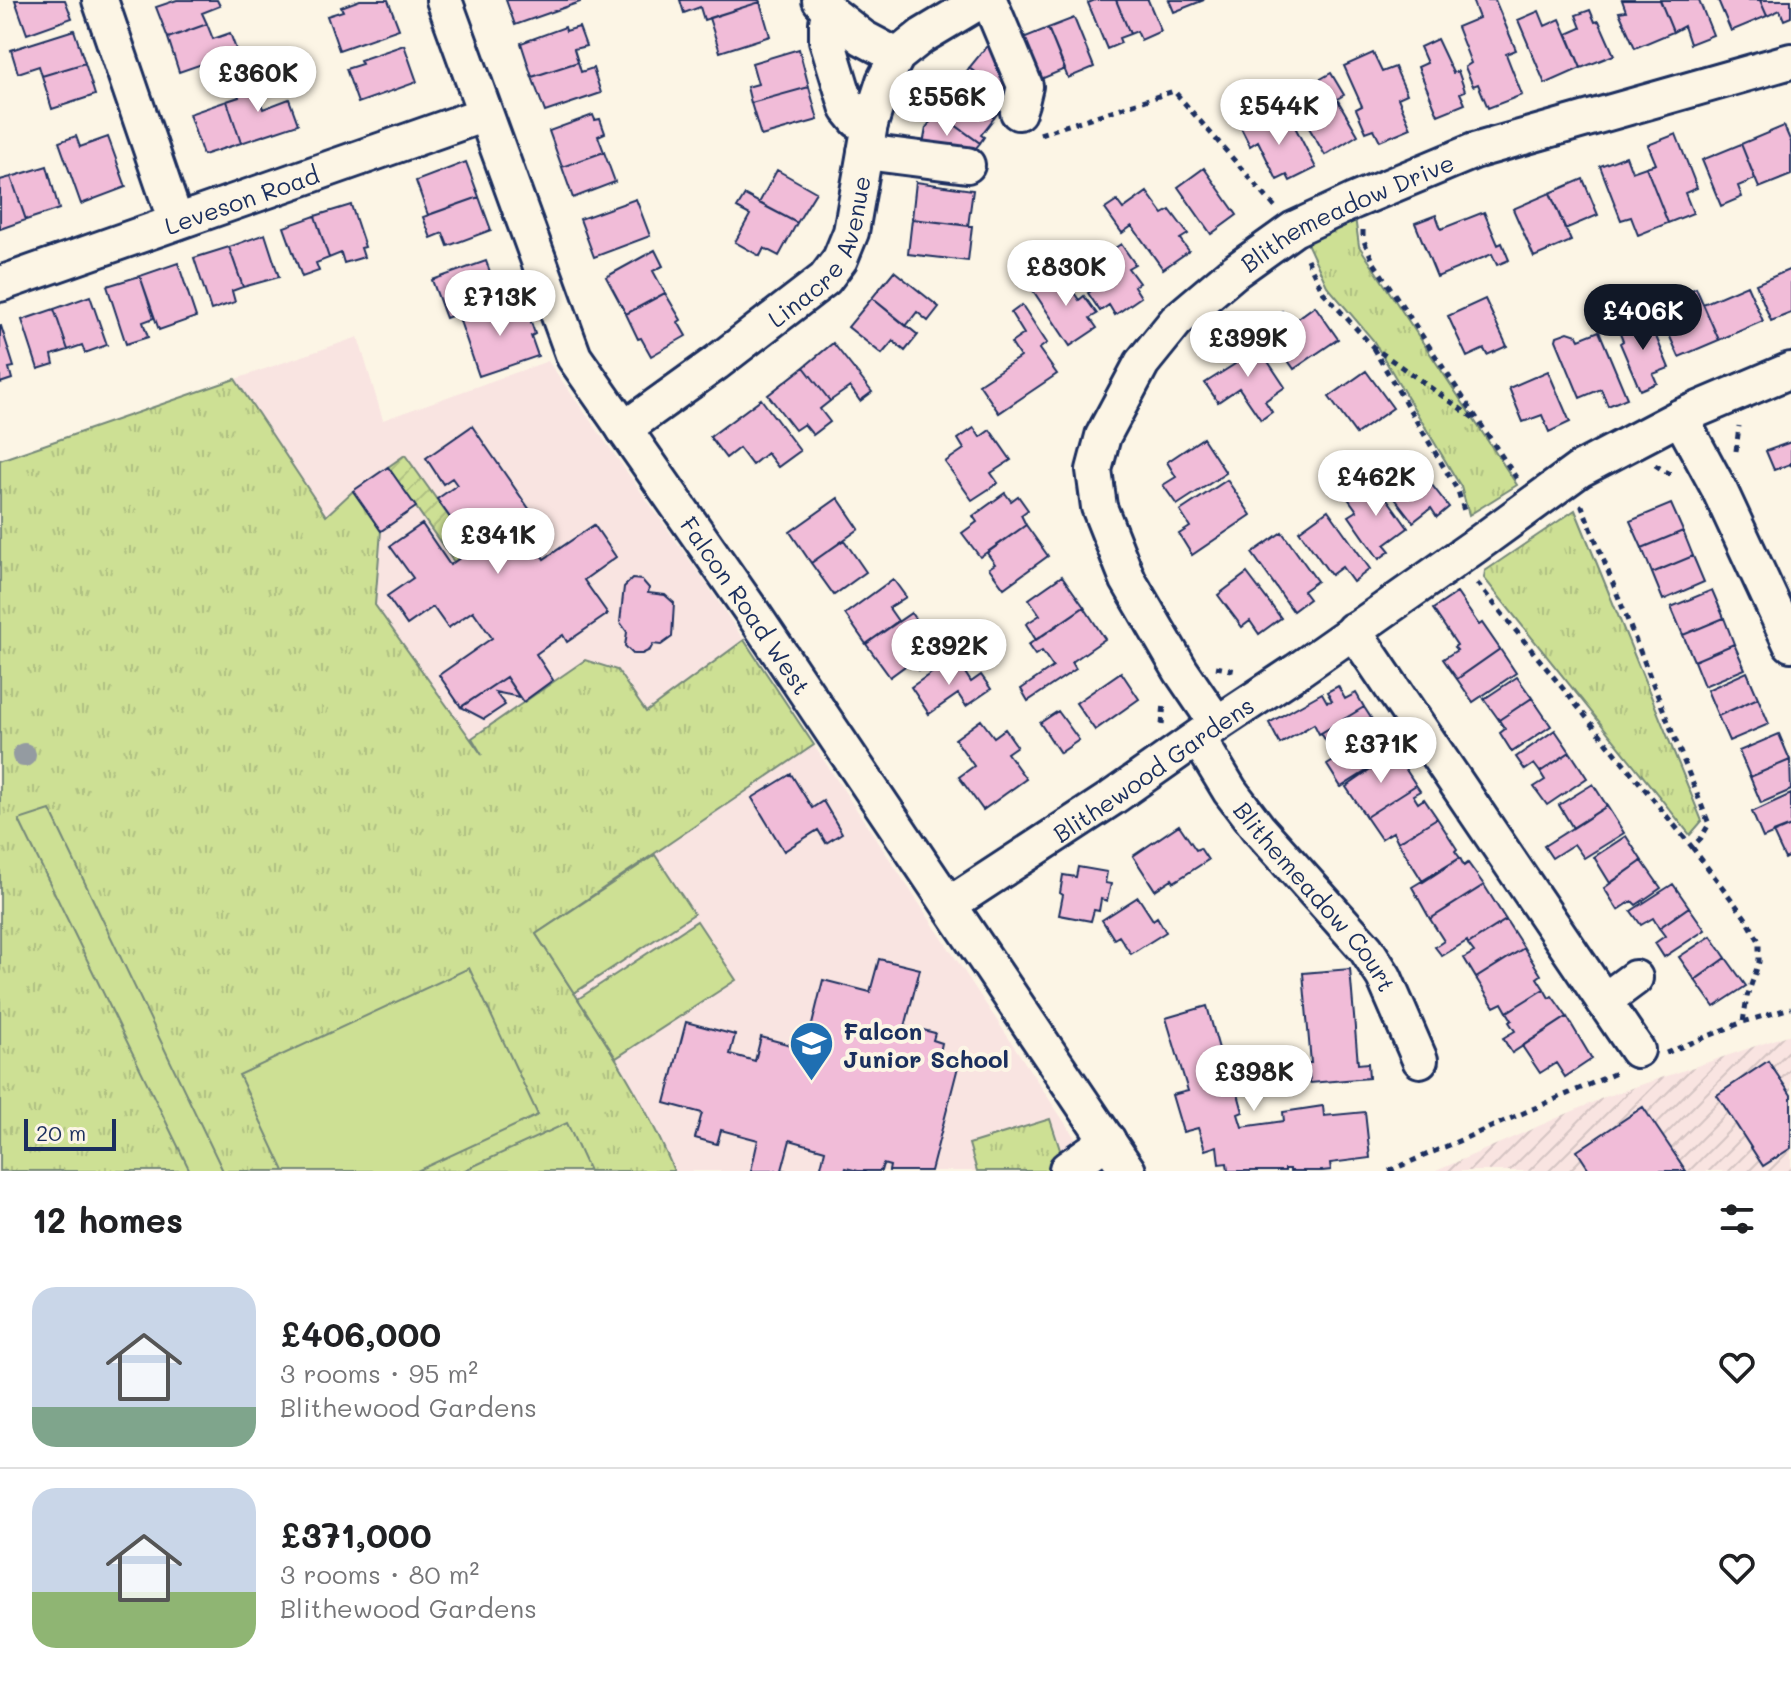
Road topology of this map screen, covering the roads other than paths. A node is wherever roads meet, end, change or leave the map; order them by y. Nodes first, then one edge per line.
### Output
1 (100, 0) edge
2 (444, 0) edge
3 (982, 0) edge
4 (989, 0) edge
5 (825, 6) edge
6 (897, 56) junction
7 (1791, 61) edge
8 (485, 114) junction
9 (1026, 124) road end
10 (867, 138) junction
11 (967, 165) dead end
12 (176, 222) junction
13 (0, 284) edge
14 (1790, 370) edge
15 (1680, 417) junction
16 (624, 429) junction
17 (1584, 483) junction
18 (1464, 563) junction
19 (1353, 630) junction
20 (1791, 644) edge
21 (1207, 731) junction
22 (950, 904) junction
23 (1635, 978) dead end
24 (1604, 1001) junction
25 (1641, 1058) road end
26 (1420, 1060) dead end
27 (1108, 1140) junction
28 (1067, 1169) edge
29 (1128, 1171) edge

1 - 12 street
2 - 8 street, Falcon Road West
3 - 6 street, Linacre Avenue
4 - 9 street
5 - 6 street
5 - 10 street
6 - 10 street, Linacre Avenue
7 - 21 street, Blithemeadow Drive
8 - 12 street, Leveson Road
8 - 16 street, Falcon Road West
10 - 11 street
10 - 16 street, Linacre Avenue
12 - 13 street, Leveson Road
14 - 15 street, Blithewood Gardens
15 - 17 street, Blithewood Gardens
15 - 20 street
16 - 22 street, Falcon Road West
17 - 18 street, Blithewood Gardens
17 - 18 street
18 - 19 street, Blithewood Gardens
19 - 21 street, Blithewood Gardens
19 - 24 street
21 - 22 street, Blithewood Gardens
21 - 26 street, Blithemeadow Court
22 - 27 street, Falcon Road West
23 - 24 street
24 - 25 street
27 - 28 street
27 - 29 street, Falcon Road West

